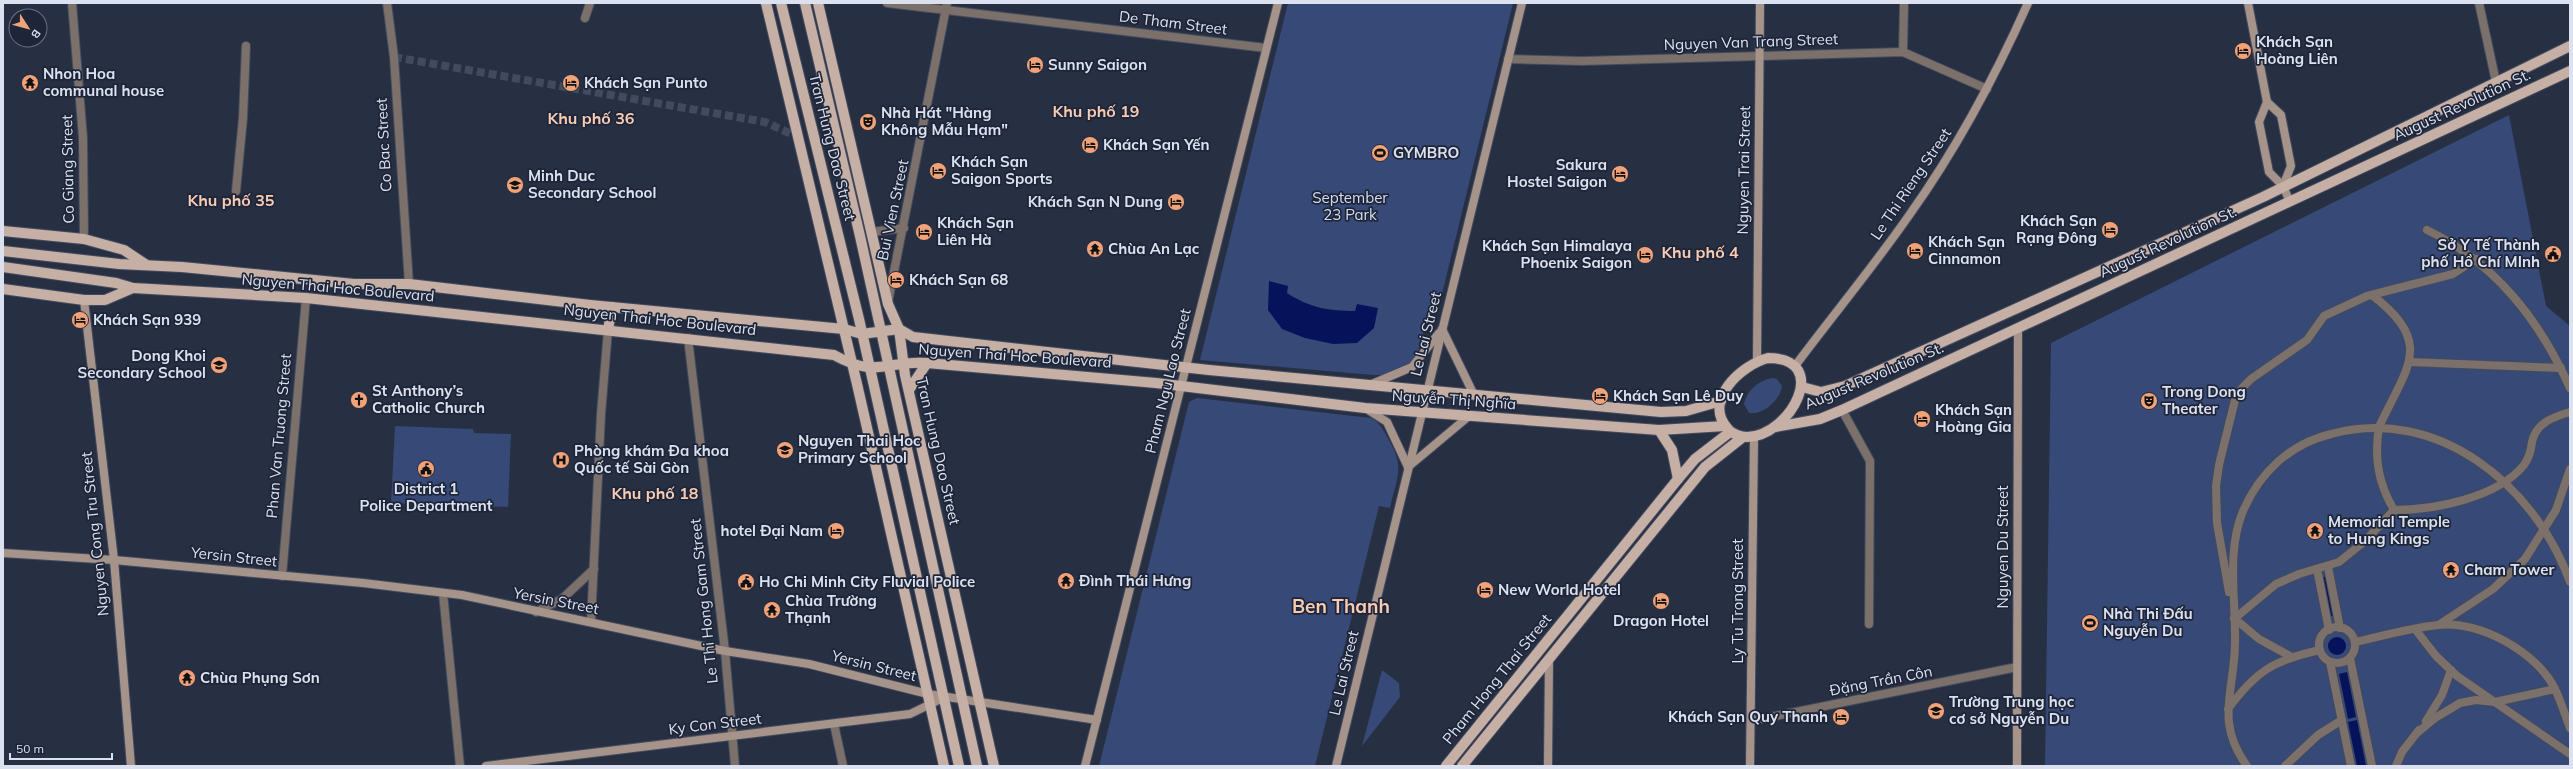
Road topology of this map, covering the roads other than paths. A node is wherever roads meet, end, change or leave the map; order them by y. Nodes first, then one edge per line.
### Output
1 (72, 3) edge
2 (387, 3) edge
3 (590, 3) edge
4 (766, 3) edge
5 (781, 3) edge
6 (805, 3) edge
7 (818, 3) edge
8 (887, 3) edge
9 (1278, 3) edge
10 (1522, 3) edge
11 (1760, 3) edge
12 (1904, 3) edge
13 (2028, 3) edge
14 (2248, 3) edge
15 (2479, 3) edge
16 (946, 7) edge
17 (585, 18) dead end
18 (246, 46) dead end
19 (2570, 46) edge
20 (1266, 48) junction
21 (1903, 52) junction
22 (1759, 54) junction
23 (1508, 59) junction
24 (2570, 71) edge
25 (2496, 82) junction
26 (1987, 89) junction
27 (839, 94) junction
28 (827, 97) junction
29 (2267, 102) junction
30 (809, 119) junction
31 (795, 124) junction
32 (2283, 186) junction
33 (236, 191) dead end
34 (2290, 202) junction
35 (835, 223) junction
36 (820, 228) junction
37 (904, 228) junction
38 (2427, 230) dead end
39 (3, 231) edge
40 (871, 232) junction
41 (860, 236) junction
42 (84, 240) junction
43 (3, 251) edge
44 (2476, 259) junction
45 (145, 264) junction
46 (3, 267) edge
47 (409, 284) junction
48 (133, 288) junction
49 (3, 289) edge
50 (2372, 295) junction
51 (306, 298) junction
52 (84, 300) junction
53 (888, 304) junction
54 (612, 307) junction
55 (844, 328) junction
56 (1442, 329) junction
57 (2018, 329) junction
58 (608, 330) junction
59 (899, 330) junction
60 (881, 331) junction
61 (862, 334) junction
62 (688, 338) junction
63 (1757, 360) junction
64 (927, 362) junction
65 (2409, 362) junction
66 (905, 364) junction
67 (852, 365) junction
68 (1795, 366) junction
69 (888, 367) junction
70 (1186, 367) junction
71 (2561, 368) junction
72 (869, 369) junction
73 (1372, 384) junction
74 (1181, 385) junction
75 (1802, 386) junction
76 (2570, 388) edge
77 (908, 390) junction
78 (1426, 390) junction
79 (1474, 395) junction
80 (1720, 401) junction
81 (1365, 408) junction
82 (1842, 410) junction
83 (1421, 412) junction
84 (2570, 412) edge
85 (1469, 416) junction
86 (1774, 427) junction
87 (2379, 427) junction
88 (918, 429) junction
89 (1728, 429) junction
90 (1659, 430) junction
91 (904, 434) junction
92 (1743, 437) junction
93 (1754, 437) junction
94 (886, 438) junction
95 (871, 442) junction
96 (1408, 467) junction
97 (2570, 469) edge
98 (1678, 479) junction
99 (2503, 481) junction
100 (932, 495) junction
101 (918, 499) junction
102 (901, 504) junction
103 (886, 507) junction
104 (2394, 510) junction
105 (2544, 528) junction
106 (3, 553) edge
107 (114, 560) junction
108 (2328, 567) junction
109 (594, 568) junction
110 (2317, 570) junction
111 (282, 576) junction
112 (2570, 582) edge
113 (443, 593) junction
114 (958, 608) junction
115 (943, 611) junction
116 (536, 612) junction
117 (927, 617) junction
118 (911, 620) junction
119 (2234, 620) junction
120 (591, 622) junction
121 (1869, 624) dead end
122 (2440, 624) junction
123 (2340, 628) junction
124 (2415, 629) junction
125 (2329, 630) junction
126 (2355, 642) junction
127 (2320, 650) junction
128 (725, 651) junction
129 (2290, 656) junction
130 (2350, 658) junction
131 (1549, 660) junction
132 (2330, 662) junction
133 (2017, 667) junction
134 (2451, 670) junction
135 (2555, 689) junction
136 (945, 697) junction
137 (929, 699) junction
138 (963, 700) junction
139 (2495, 702) junction
140 (980, 703) junction
141 (2227, 711) junction
142 (1097, 720) junction
143 (2342, 720) junction
144 (1751, 721) junction
145 (834, 724) junction
146 (2570, 728) edge
147 (2416, 734) junction
148 (732, 735) junction
149 (2570, 754) edge
150 (130, 766) edge
151 (460, 766) edge
152 (486, 766) edge
153 (735, 766) edge
154 (843, 766) edge
155 (944, 766) edge
156 (959, 766) edge
157 (977, 766) edge
158 (994, 766) edge
159 (1084, 766) edge
160 (1336, 766) edge
161 (1446, 766) edge
162 (1462, 766) edge
163 (1548, 766) edge
164 (1750, 766) edge
165 (2017, 766) edge
166 (2247, 766) edge
167 (2285, 766) edge
168 (2351, 766) edge
169 (2372, 766) edge
170 (2396, 766) edge

1 - 42 street, Co Giang Street
2 - 47 street, Co Bac Street
3 - 17 street
4 - 31 main road, Tran Hung Dao Street
5 - 30 main road, Tran Hung Dao Street
6 - 28 main road, Tran Hung Dao Street
7 - 27 main road, Tran Hung Dao Street
8 - 16 street, De Tham Street
9 - 20 street, Pham Ngu Lao Street
10 - 23 street, Le Lai Street
11 - 22 street, Nguyen Trai Street
12 - 21 street
13 - 26 street, Le Thi Rieng Street
14 - 29 street
15 - 25 street
16 - 20 street, De Tham Street
16 - 37 street, Bui Vien Street
18 - 33 street
19 - 25 main road, August Revolution St.
20 - 70 street, Pham Ngu Lao Street
21 - 22 street, Nguyen Van Trang Street
21 - 26 street, Nguyen Van Trang Street
22 - 23 street, Nguyen Van Trang Street
22 - 63 street, Nguyen Trai Street
23 - 56 street, Le Lai Street
24 - 34 main road, August Revolution St.
25 - 32 main road, August Revolution St.
26 - 68 street, Le Thi Rieng Street
27 - 28 main road
27 - 40 main road, Tran Hung Dao Street
28 - 41 main road, Tran Hung Dao Street
29 - 32 street
29 - 32 street
30 - 31 main road
30 - 35 main road, Tran Hung Dao Street
31 - 36 main road, Tran Hung Dao Street
32 - 34 street
32 - 75 main road, August Revolution St.
34 - 57 main road, August Revolution St.
35 - 36 main road
35 - 61 main road, Tran Hung Dao Street
36 - 55 main road, Tran Hung Dao Street
37 - 40 street
37 - 53 street, Bui Vien Street
38 - 44 street
39 - 42 main road, Nguyen Thai Hoc Boulevard
40 - 41 main road
40 - 53 main road, Tran Hung Dao Street
41 - 60 main road, Tran Hung Dao Street
42 - 45 main road, Nguyen Thai Hoc Boulevard
43 - 45 main road, Nguyen Thai Hoc Boulevard
44 - 50 street
44 - 71 street
45 - 47 main road, Nguyen Thai Hoc Boulevard
46 - 48 main road, Nguyen Thai Hoc Boulevard
47 - 54 main road, Nguyen Thai Hoc Boulevard
48 - 51 main road, Nguyen Thai Hoc Boulevard
48 - 52 main road, Nguyen Thai Hoc Boulevard
49 - 52 main road, Nguyen Thai Hoc Boulevard
50 - 65 street
50 - 119 street
51 - 58 main road, Nguyen Thai Hoc Boulevard
51 - 111 street, Phan Van Truong Street
52 - 107 street, Nguyen Cong Tru Street
53 - 59 main road, Tran Hung Dao Street
54 - 55 main road, Nguyen Thai Hoc Boulevard
54 - 58 main road
55 - 61 main road, Nguyen Thai Hoc Boulevard
55 - 67 main road, Tran Hung Dao Street
56 - 73 street
56 - 78 street, Le Lai Street
56 - 79 street
57 - 82 main road, August Revolution St.
57 - 133 street, Nguyen Du Street
58 - 62 main road, Nguyen Thai Hoc Boulevard
58 - 109 street
59 - 60 main road, Nguyen Thai Hoc Boulevard
59 - 66 main road, Tran Hung Dao Street
59 - 70 main road, Nguyen Thai Hoc Boulevard
60 - 61 main road, Nguyen Thai Hoc Boulevard
60 - 69 main road, Tran Hung Dao Street
61 - 72 main road, Tran Hung Dao Street
62 - 67 main road, Nguyen Thai Hoc Boulevard
62 - 128 street, Le Thi Hong Gam Street
63 - 68 main road
63 - 80 main road
64 - 66 main road, Nguyen Thai Hoc Boulevard
64 - 74 main road, Nguyen Thai Hoc Boulevard
64 - 77 main road
65 - 71 street
65 - 87 street
66 - 69 main road, Nguyen Thai Hoc Boulevard
66 - 77 main road, Tran Hung Dao Street
67 - 72 main road, Nguyen Thai Hoc Boulevard
67 - 95 main road, Tran Hung Dao Street
68 - 75 main road
69 - 72 main road, Nguyen Thai Hoc Boulevard
69 - 91 main road, Tran Hung Dao Street
70 - 73 main road, Nguyễn Thị Nghĩa
70 - 74 street, Pham Ngu Lao Street
71 - 76 street
72 - 94 main road, Tran Hung Dao Street
73 - 78 main road, Nguyễn Thị Nghĩa
74 - 81 main road, Nguyễn Thị Nghĩa
74 - 142 street, Pham Ngu Lao Street
75 - 86 main road
77 - 88 main road, Tran Hung Dao Street
78 - 79 main road, Nguyễn Thị Nghĩa
78 - 83 street, Le Lai Street
79 - 80 main road, Nguyễn Thị Nghĩa
80 - 89 main road
81 - 83 main road, Nguyễn Thị Nghĩa
81 - 96 street
82 - 86 main road, August Revolution St.
82 - 121 street
83 - 85 main road, Nguyễn Thị Nghĩa
83 - 96 street, Le Lai Street
84 - 99 street
85 - 90 main road, Nguyễn Thị Nghĩa
85 - 96 street
86 - 93 main road
87 - 99 street
87 - 104 street
87 - 119 street
88 - 91 main road
88 - 100 main road, Tran Hung Dao Street
89 - 90 main road, Nguyễn Thị Nghĩa
89 - 92 main road
89 - 98 main road, Pham Hong Thai Street
90 - 98 main road
91 - 101 main road, Tran Hung Dao Street
92 - 93 main road
92 - 131 main road, Pham Hong Thai Street
93 - 144 street, Ly Tu Trong Street
94 - 95 main road
94 - 102 main road, Tran Hung Dao Street
95 - 103 main road, Tran Hung Dao Street
96 - 160 street, Le Lai Street
97 - 105 street
98 - 161 main road, Pham Hong Thai Street
99 - 104 street
99 - 105 street
100 - 101 main road
100 - 114 main road, Tran Hung Dao Street
101 - 115 main road, Tran Hung Dao Street
102 - 103 main road
102 - 117 main road, Tran Hung Dao Street
103 - 118 main road, Tran Hung Dao Street
104 - 108 street
105 - 112 street
105 - 122 street
106 - 107 street, Yersin Street
107 - 111 street, Yersin Street
107 - 150 street, Nguyen Cong Tru Street
108 - 110 street
108 - 123 street
109 - 116 street
109 - 120 street
110 - 119 street
110 - 125 street
111 - 113 street, Yersin Street
113 - 116 street, Yersin Street
113 - 151 street
114 - 115 main road
114 - 140 main road, Tran Hung Dao Street
115 - 138 main road, Tran Hung Dao Street
116 - 120 street, Yersin Street
117 - 118 main road
117 - 136 main road, Tran Hung Dao Street
118 - 137 main road, Tran Hung Dao Street
119 - 129 street
119 - 141 street
120 - 128 street, Yersin Street
122 - 124 street
122 - 135 street
123 - 125 street
123 - 126 street
124 - 126 street
124 - 134 street
125 - 127 street
126 - 130 street
127 - 129 street
127 - 132 street
128 - 137 street, Yersin Street
128 - 148 street, Le Thi Hong Gam Street
129 - 141 street
130 - 132 street
130 - 169 street
131 - 162 main road, Pham Hong Thai Street
131 - 163 street
132 - 143 street
133 - 144 street, Đặng Trần Côn
133 - 165 street, Nguyen Du Street
134 - 139 street
134 - 147 street
135 - 139 street
135 - 146 street
136 - 137 street, Yersin Street
136 - 138 street, Yersin Street
136 - 156 main road, Tran Hung Dao Street
137 - 145 street, Ky Con Street
137 - 155 main road, Tran Hung Dao Street
138 - 140 street, Yersin Street
138 - 157 main road, Tran Hung Dao Street
139 - 147 street
139 - 149 street
140 - 142 street, Yersin Street
140 - 158 main road, Tran Hung Dao Street
141 - 166 street
142 - 159 street, Pham Ngu Lao Street
143 - 167 street
143 - 168 street
144 - 164 street, Ly Tu Trong Street
145 - 148 street, Ky Con Street
145 - 154 street
147 - 170 street
148 - 152 street, Ky Con Street
148 - 153 street, Le Thi Hong Gam Street

